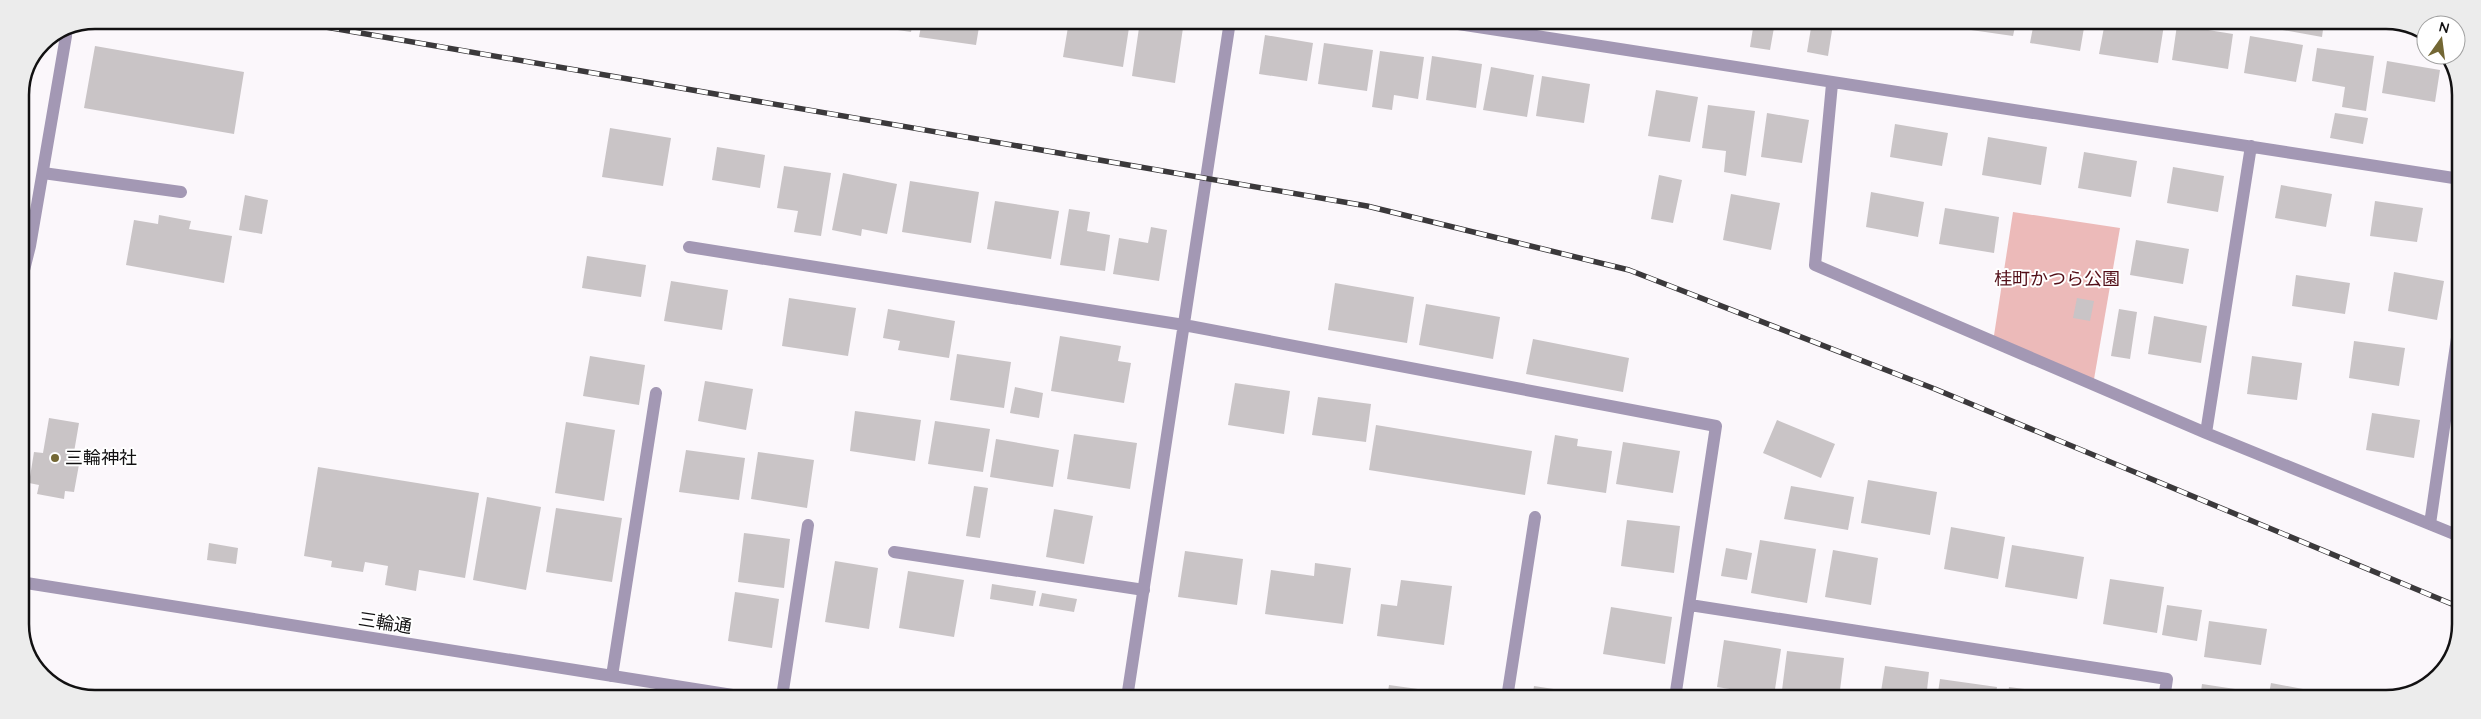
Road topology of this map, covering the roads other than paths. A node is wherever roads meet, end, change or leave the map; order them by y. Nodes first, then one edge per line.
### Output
1 (1229, 29) edge
2 (1484, 29) edge
3 (66, 36) edge
4 (1832, 84) junction
5 (2251, 146) junction
6 (43, 172) junction
7 (2452, 178) edge
8 (181, 192) dead end
9 (689, 247) dead end
10 (29, 250) edge
11 (1184, 325) junction
12 (2452, 372) edge
13 (656, 393) dead end
14 (2206, 433) junction
15 (1535, 516) dead end
16 (2430, 524) junction
17 (808, 525) dead end
18 (2452, 533) edge
19 (894, 552) dead end
20 (29, 583) edge
21 (1144, 590) junction
22 (1690, 606) junction
23 (612, 676) junction
24 (701, 690) edge
25 (783, 690) edge
26 (1128, 690) edge
27 (1508, 690) edge
28 (1676, 690) edge
29 (2165, 690) edge

1 - 11 street
2 - 4 street
3 - 6 street
4 - 5 street
4 - 14 street
5 - 7 street
5 - 14 street
6 - 8 street
6 - 10 street
9 - 11 street
11 - 21 street
11 - 22 street
12 - 16 street
13 - 23 street
14 - 16 street
15 - 27 street
16 - 18 street
17 - 25 street
19 - 21 street
20 - 23 street, 三輪通
21 - 26 street
22 - 28 street
22 - 29 street
23 - 24 street, 三輪通

